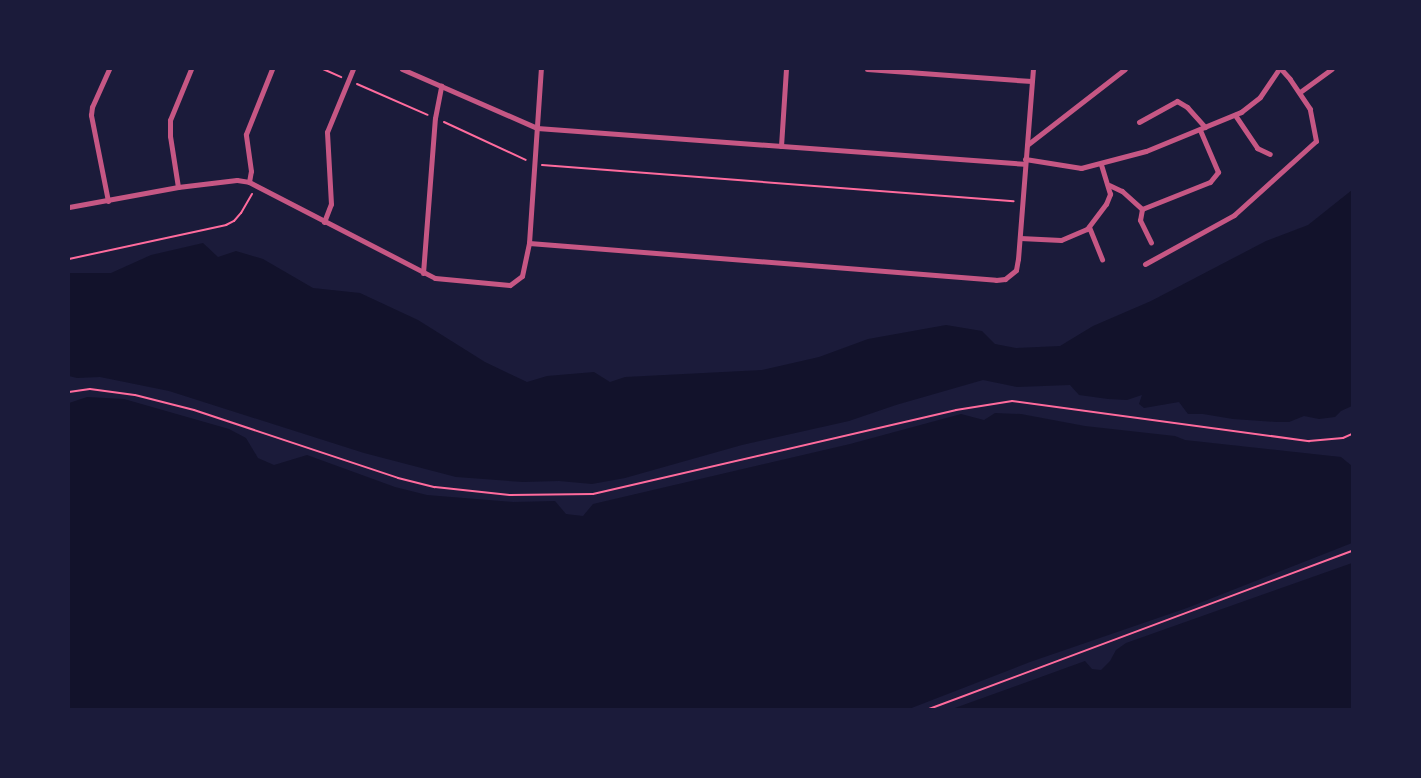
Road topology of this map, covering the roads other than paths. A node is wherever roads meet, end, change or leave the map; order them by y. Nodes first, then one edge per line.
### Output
1 (109, 69) edge
2 (191, 69) edge
3 (272, 69) edge
4 (353, 69) edge
5 (402, 69) edge
6 (541, 69) edge
7 (786, 69) edge
8 (867, 69) edge
9 (1033, 69) edge
10 (1125, 69) edge
11 (1280, 69) edge
12 (1332, 69) edge
13 (1032, 80) junction
14 (441, 86) junction
15 (1300, 92) junction
16 (1235, 115) junction
17 (1139, 122) dead end
18 (537, 128) junction
19 (1203, 128) junction
20 (1027, 144) junction
21 (781, 146) junction
22 (1270, 154) dead end
23 (1024, 162) junction
24 (1100, 164) junction
25 (249, 182) junction
26 (1109, 185) junction
27 (178, 187) junction
28 (108, 201) junction
29 (69, 207) edge
30 (1142, 209) junction
31 (324, 222) junction
32 (1089, 227) junction
33 (1020, 238) junction
34 (529, 243) junction
35 (1151, 243) dead end
36 (1102, 258) dead end
37 (1144, 264) dead end
38 (423, 273) junction

1 - 28 street
2 - 27 street
3 - 25 street
4 - 31 street
5 - 14 street
6 - 18 street
7 - 21 street
8 - 13 street
9 - 13 street
10 - 20 street
11 - 15 street
11 - 16 street
12 - 15 street
13 - 20 street
14 - 18 street
14 - 38 street
15 - 37 street
16 - 19 street
16 - 22 street
17 - 19 street
18 - 21 street
18 - 34 street
19 - 24 street
19 - 30 street
20 - 23 street
21 - 23 street
23 - 24 street
23 - 33 street
24 - 26 street
25 - 27 street
25 - 31 street
26 - 30 street
26 - 32 street
27 - 28 street
28 - 29 street
30 - 35 street
31 - 38 street
32 - 33 street
32 - 36 street
33 - 34 street
34 - 38 street

